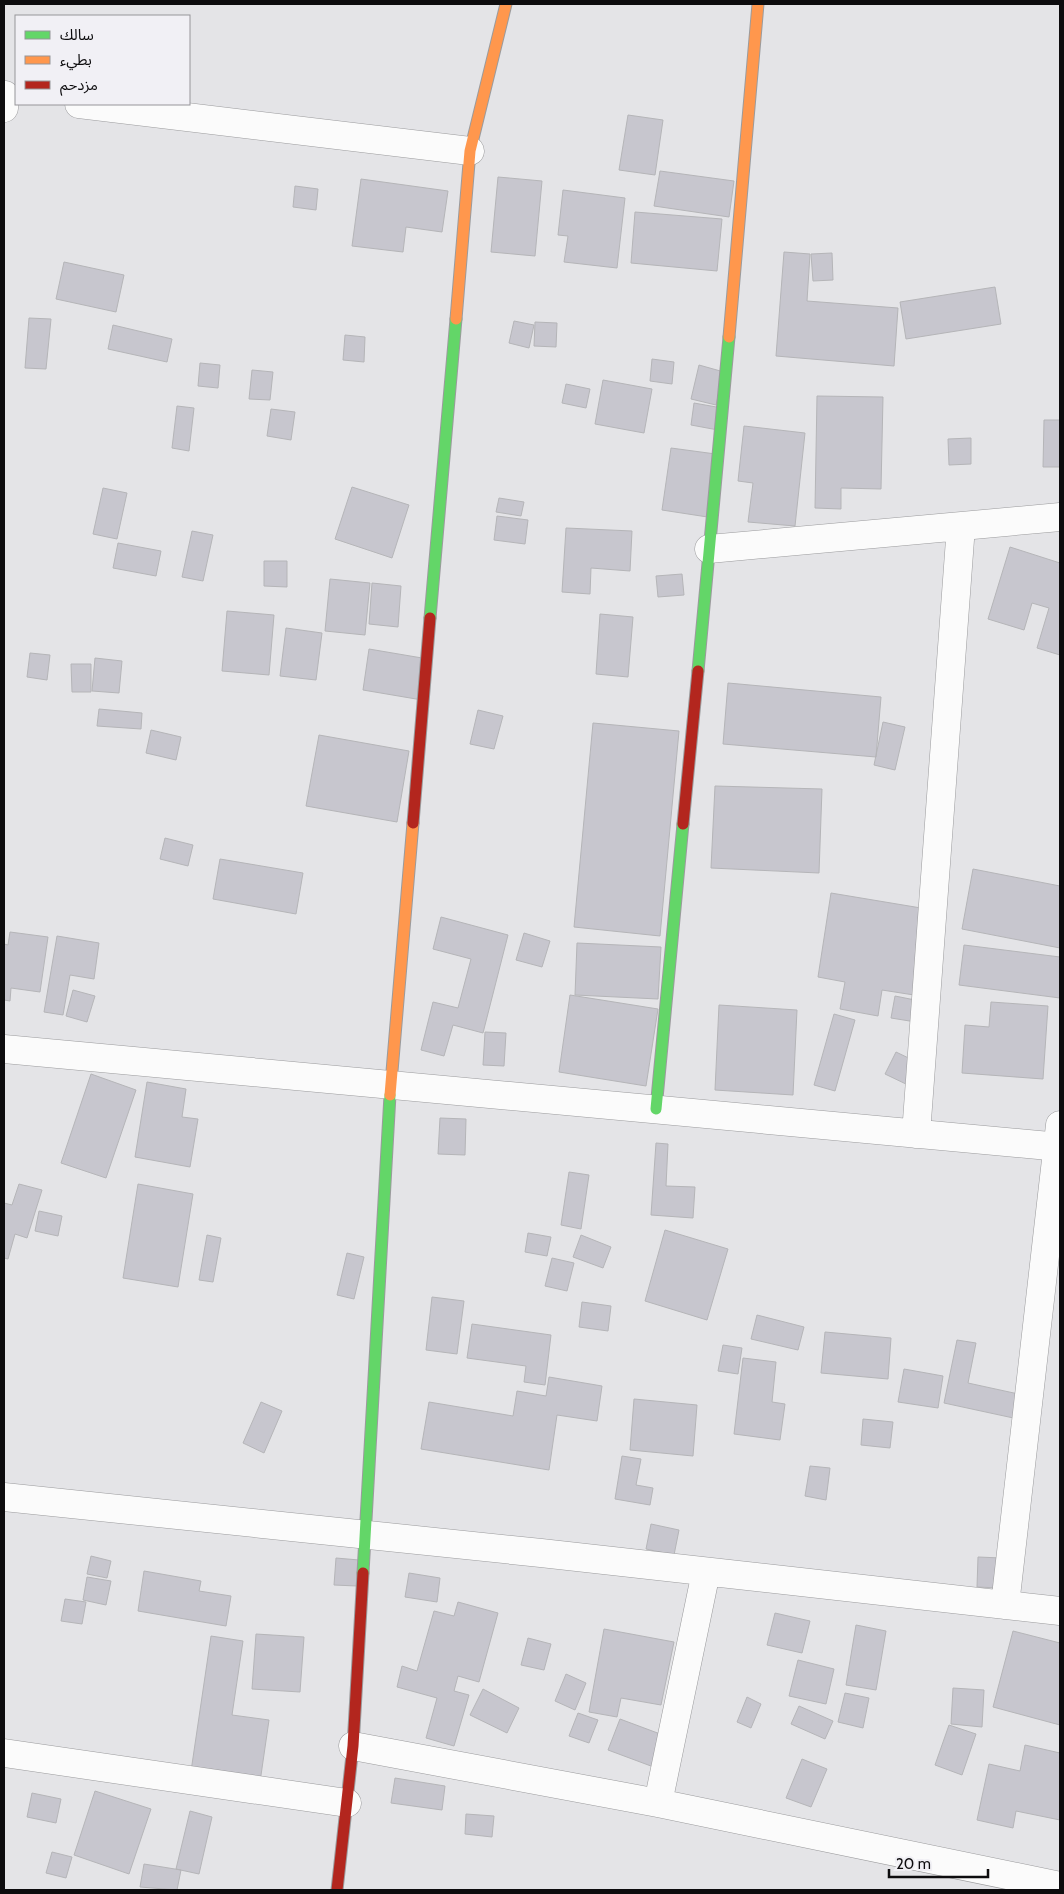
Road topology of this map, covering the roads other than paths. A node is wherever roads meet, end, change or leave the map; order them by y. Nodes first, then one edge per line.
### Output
1 (506, 4) edge
2 (758, 4) edge
3 (87, 105) edge
4 (470, 151) junction
5 (1060, 517) edge
6 (961, 526) junction
7 (709, 549) junction
8 (4, 1049) edge
9 (391, 1085) junction
10 (656, 1109) junction
11 (916, 1134) junction
12 (1060, 1140) edge
13 (4, 1497) edge
14 (364, 1536) junction
15 (706, 1572) junction
16 (1006, 1605) junction
17 (1060, 1611) edge
18 (353, 1746) junction
19 (4, 1753) edge
20 (347, 1802) junction
21 (658, 1803) junction
22 (1060, 1886) edge
23 (337, 1890) edge

1 - 4 street
2 - 7 street
3 - 4 street
4 - 9 street
5 - 6 street
6 - 7 street
6 - 11 street
7 - 10 street
8 - 9 street
9 - 10 street
9 - 14 street
10 - 11 street
11 - 12 street
12 - 16 street
13 - 14 street
14 - 15 street
14 - 18 street
15 - 16 street
15 - 21 street
16 - 17 street
18 - 20 street
18 - 21 street
19 - 20 street
20 - 23 street
21 - 22 street

